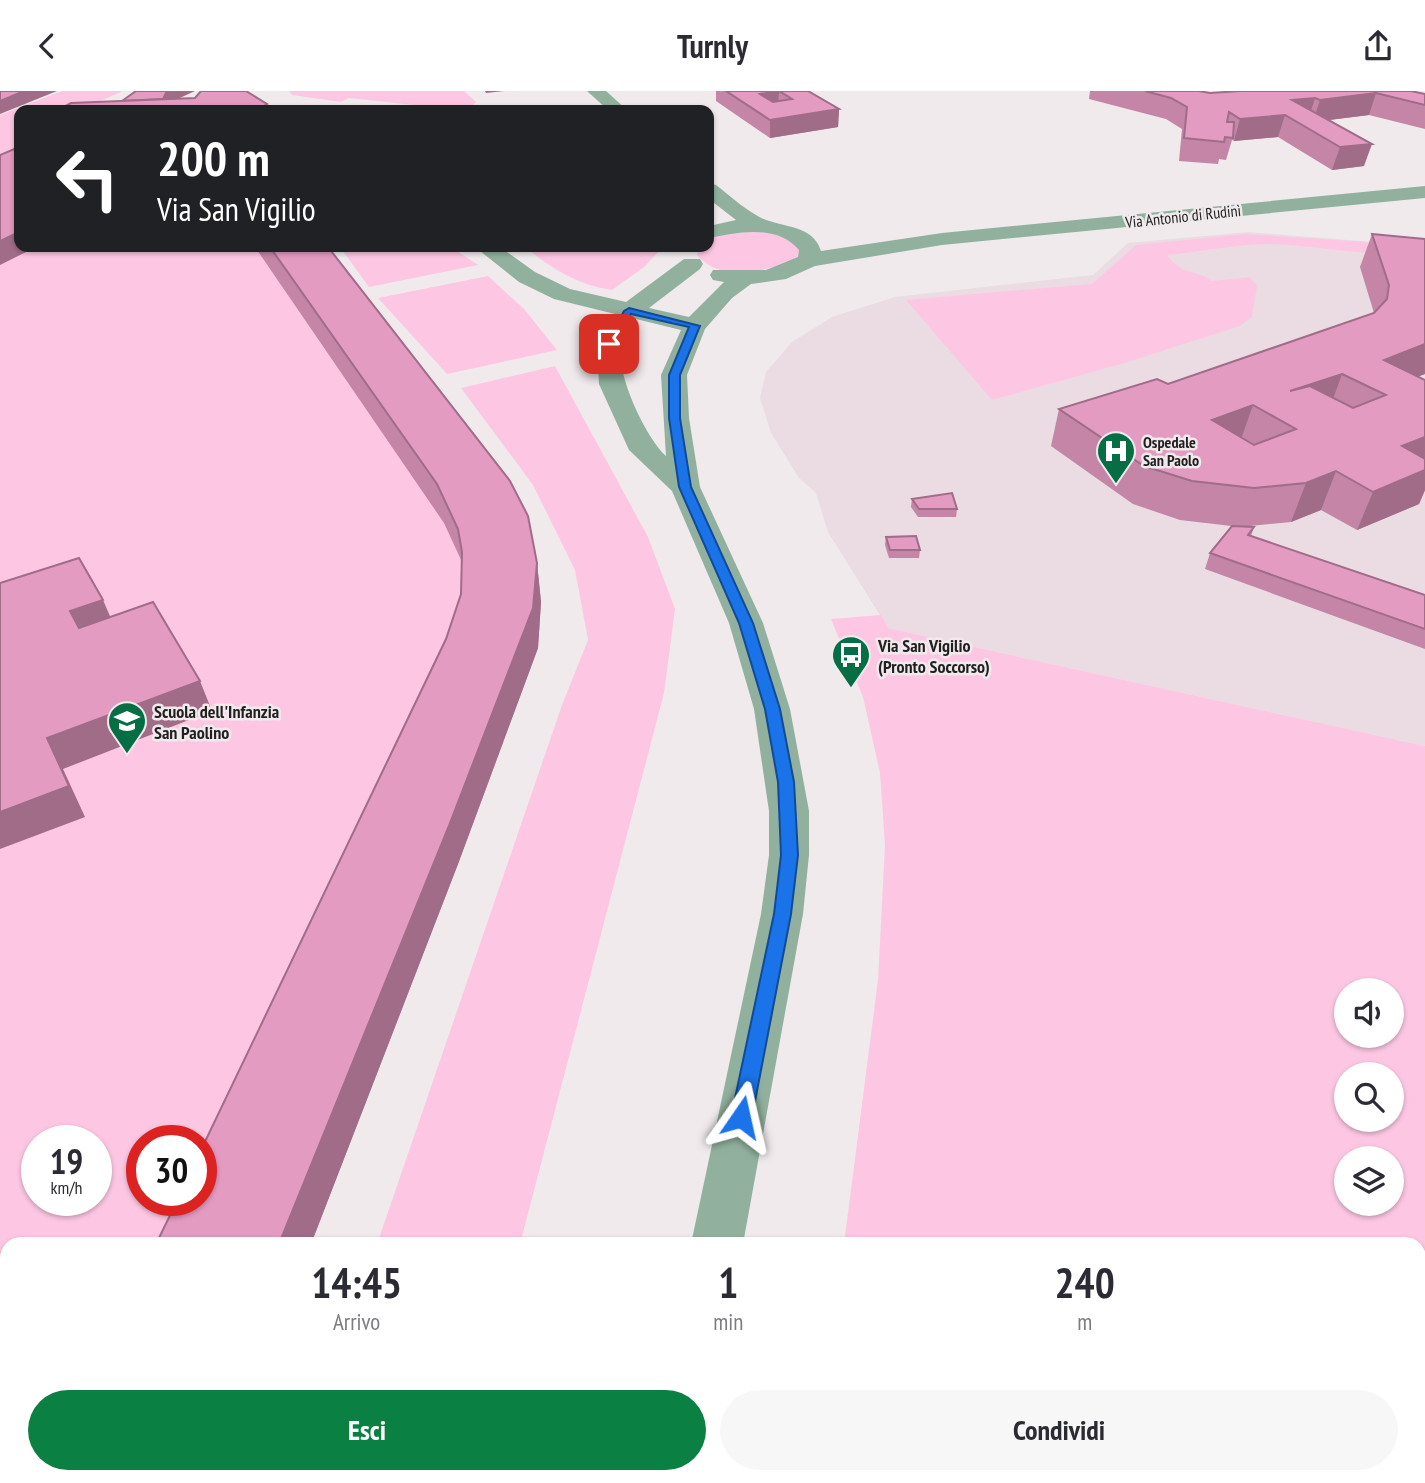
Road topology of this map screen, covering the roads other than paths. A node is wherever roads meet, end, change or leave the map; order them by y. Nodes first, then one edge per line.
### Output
1 (596, 91) edge
2 (612, 105) edge
3 (1425, 192) edge
4 (714, 193) edge
5 (714, 225) edge
6 (768, 228) junction
7 (806, 250) junction
8 (493, 252) edge
9 (689, 255) edge
10 (746, 277) junction
11 (629, 311) junction
12 (695, 326) junction
13 (685, 487) junction
14 (718, 1237) edge

1 - 2 street
3 - 7 street, Via Antonio di Rudinì
4 - 6 street
5 - 6 street
6 - 7 street
7 - 10 street
8 - 11 street
9 - 10 street
9 - 11 street
10 - 12 street
11 - 12 street
11 - 13 street
12 - 13 street
13 - 14 street

